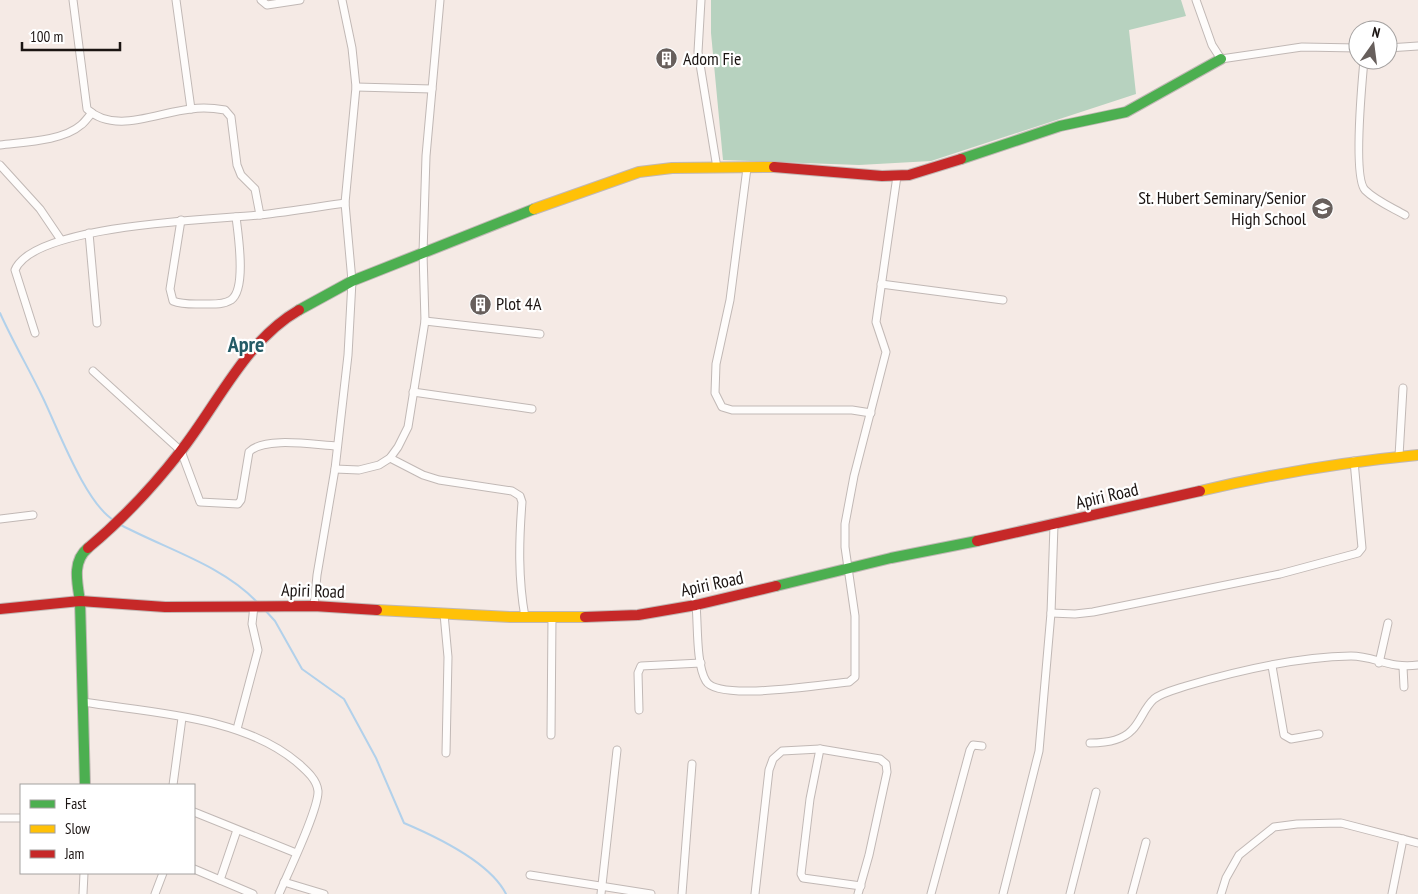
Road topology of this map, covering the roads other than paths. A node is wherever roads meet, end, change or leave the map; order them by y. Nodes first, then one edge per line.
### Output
1 (74, 0) edge
2 (176, 0) edge
3 (261, 0) edge
4 (300, 0) edge
5 (342, 0) edge
6 (440, 0) edge
7 (700, 0) edge
8 (1196, 0) edge
9 (1418, 46) edge
10 (1398, 47) edge
11 (1348, 48) edge
12 (1221, 59) junction
13 (1363, 70) edge
14 (356, 87) junction
15 (432, 89) junction
16 (191, 109) junction
17 (92, 113) junction
18 (0, 145) edge
19 (0, 165) edge
20 (717, 168) junction
21 (747, 168) junction
22 (897, 176) junction
23 (346, 202) junction
24 (260, 215) junction
25 (1405, 215) dead end
26 (236, 217) junction
27 (181, 220) junction
28 (89, 233) junction
29 (61, 240) junction
30 (423, 253) junction
31 (352, 281) junction
32 (881, 284) junction
33 (1003, 300) dead end
34 (425, 320) junction
35 (97, 324) dead end
36 (34, 333) dead end
37 (540, 334) dead end
38 (93, 371) dead end
39 (1403, 388) dead end
40 (413, 392) junction
41 (532, 409) dead end
42 (871, 413) junction
43 (337, 446) junction
44 (181, 451) junction
45 (1418, 455) edge
46 (1399, 456) junction
47 (390, 458) junction
48 (1354, 461) junction
49 (335, 469) junction
50 (33, 515) dead end
51 (0, 519) edge
52 (1054, 525) junction
53 (849, 569) junction
54 (80, 601) junction
55 (696, 605) junction
56 (254, 606) junction
57 (314, 606) junction
58 (0, 608) edge
59 (1051, 613) junction
60 (444, 614) junction
61 (525, 617) junction
62 (552, 617) junction
63 (1388, 622) dead end
64 (700, 663) junction
65 (1379, 663) junction
66 (1418, 665) edge
67 (1272, 666) junction
68 (1403, 667) junction
69 (1404, 687) dead end
70 (83, 702) junction
71 (639, 710) dead end
72 (182, 718) junction
73 (237, 729) junction
74 (1319, 734) dead end
75 (551, 735) dead end
76 (1090, 743) dead end
77 (982, 746) dead end
78 (820, 749) junction
79 (617, 750) dead end
80 (446, 753) dead end
81 (692, 764) dead end
82 (85, 784) edge
83 (173, 784) edge
84 (1096, 792) dead end
85 (195, 812) edge
86 (0, 818) edge
87 (20, 818) edge
88 (237, 830) junction
89 (1403, 839) junction
90 (1146, 842) dead end
91 (1418, 843) edge
92 (296, 853) junction
93 (195, 869) edge
94 (84, 874) edge
95 (163, 874) edge
96 (530, 875) dead end
97 (220, 880) junction
98 (284, 882) junction
99 (602, 884) junction
100 (861, 886) junction
101 (83, 894) edge
102 (155, 894) edge
103 (253, 894) edge
104 (279, 894) edge
105 (324, 894) edge
106 (600, 894) edge
107 (651, 894) edge
108 (682, 894) edge
109 (755, 894) edge
110 (858, 894) edge
111 (931, 894) edge
112 (1003, 894) edge
113 (1070, 894) edge
114 (1132, 894) edge
115 (1221, 894) edge
116 (1392, 894) edge

1 - 17 street
2 - 16 street
3 - 4 street
5 - 14 street
6 - 15 street
7 - 20 street
8 - 12 street
9 - 10 street
11 - 12 street
12 - 22 street
13 - 25 street
14 - 15 street
14 - 23 street
15 - 30 street
16 - 17 street
16 - 24 street
17 - 18 street
19 - 29 street
20 - 21 street
20 - 30 street
21 - 22 street
21 - 42 street
22 - 32 street
23 - 24 street
23 - 31 street
24 - 26 street
26 - 27 street
26 - 27 street
27 - 28 street
28 - 29 street
28 - 35 street
29 - 36 street
30 - 31 street
30 - 34 street
31 - 43 street
31 - 44 street
32 - 33 street
32 - 42 street
34 - 37 street
34 - 40 street
38 - 44 street
39 - 46 street
40 - 41 street
40 - 47 street
42 - 53 street
43 - 44 street
43 - 49 street
44 - 54 street
45 - 46 street, Apiri Road
46 - 48 street, Apiri Road
47 - 49 street
47 - 61 street
48 - 52 street, Apiri Road
48 - 59 street
49 - 57 street
50 - 51 street
52 - 53 street, Apiri Road
52 - 59 street
53 - 55 street, Apiri Road
53 - 64 street
54 - 56 street, Apiri Road
54 - 58 street, Apiri Road
54 - 70 street
55 - 62 street, Apiri Road
55 - 64 street
56 - 57 street, Apiri Road
56 - 73 street
57 - 60 street, Apiri Road
59 - 112 street
60 - 61 street, Apiri Road
60 - 80 street
61 - 62 street, Apiri Road
62 - 75 street
63 - 65 street
64 - 71 street
65 - 67 street
65 - 68 street
66 - 68 street
67 - 74 street
67 - 76 street
68 - 69 street
70 - 72 street
70 - 82 street
72 - 73 street
72 - 83 street
73 - 92 street
77 - 111 street
78 - 100 street
78 - 100 street
78 - 109 street
79 - 99 street
81 - 108 street
84 - 113 street
85 - 88 street
86 - 87 street
88 - 92 street
88 - 97 street
89 - 91 street
89 - 115 street
89 - 116 street
90 - 114 street
92 - 98 street
93 - 97 street
94 - 101 street
95 - 102 street
96 - 99 street
97 - 103 street
98 - 104 street
98 - 105 street
99 - 106 street
99 - 107 street
100 - 110 street

